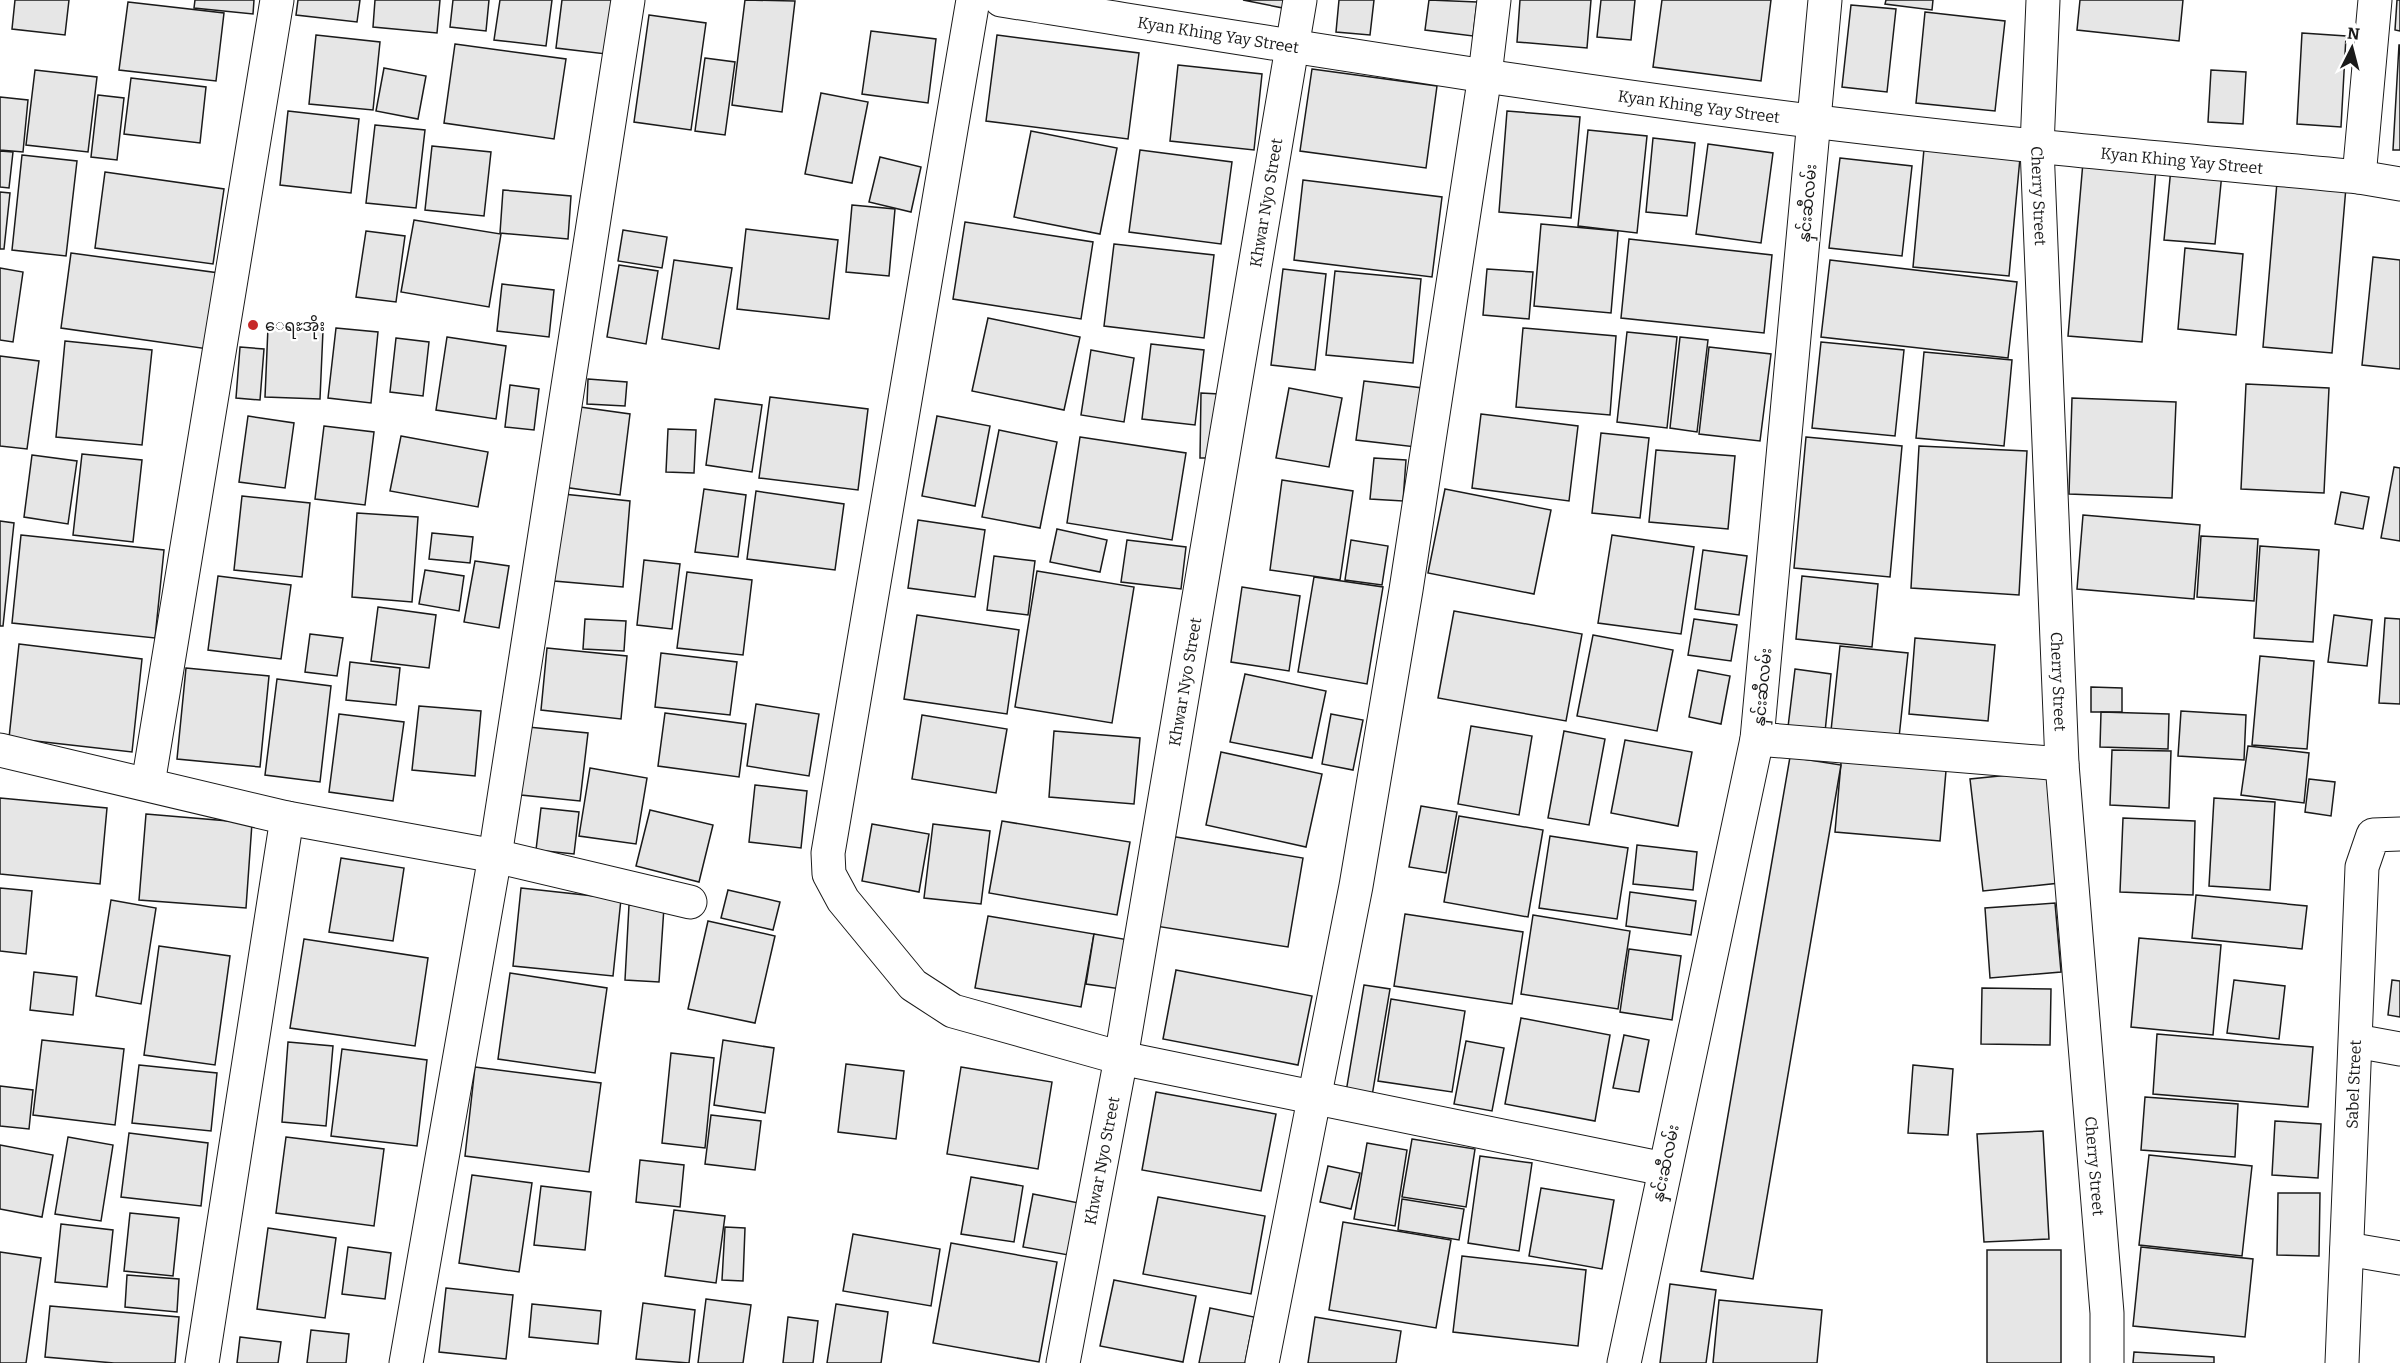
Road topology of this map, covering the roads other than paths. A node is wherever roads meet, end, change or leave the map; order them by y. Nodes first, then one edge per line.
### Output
1 (277, 0) edge
2 (628, 0) edge
3 (973, 0) edge
4 (1001, 0) edge
5 (1300, 0) edge
6 (1494, 0) edge
7 (1825, 0) edge
8 (2043, 0) edge
9 (2375, 0) edge
10 (1293, 46) junction
11 (1485, 75) junction
12 (1815, 121) junction
13 (2037, 147) junction
14 (2360, 177) junction
15 (2400, 184) edge
16 (1757, 740) junction
17 (0, 750) edge
18 (2062, 764) junction
19 (148, 784) junction
20 (287, 818) junction
21 (2400, 834) edge
22 (495, 856) junction
23 (690, 902) dead end
24 (2356, 1041) junction
25 (2400, 1049) edge
26 (1122, 1058) junction
27 (1314, 1095) junction
28 (1664, 1169) junction
29 (2347, 1249) junction
30 (2400, 1258) edge
31 (202, 1363) edge
32 (406, 1363) edge
33 (1063, 1363) edge
34 (1262, 1363) edge
35 (1624, 1363) edge
36 (2107, 1363) edge
37 (2343, 1363) edge

1 - 19 street
2 - 22 street
3 - 26 street
4 - 10 street, Kyan Khing Yay Street
5 - 10 street, Khwar Nyo Street
6 - 11 street
7 - 12 street, နှင်းဆီလမ်း
8 - 13 street, Cherry Street
9 - 14 street
10 - 11 street, Kyan Khing Yay Street
10 - 26 street, Khwar Nyo Street
11 - 12 street, Kyan Khing Yay Street
11 - 27 street
12 - 13 street, Kyan Khing Yay Street
12 - 16 street, နှင်းဆီလမ်း
13 - 14 street, Kyan Khing Yay Street
13 - 18 street, Cherry Street
14 - 15 street, Kyan Khing Yay Street
16 - 18 street
16 - 28 street, နှင်းဆီလမ်း
17 - 19 street
18 - 36 street, Cherry Street
19 - 20 street
20 - 22 street
20 - 31 street
21 - 24 street, Sabel Street
22 - 23 street
22 - 32 street
24 - 25 street
24 - 29 street, Sabel Street
26 - 27 street
26 - 33 street, Khwar Nyo Street
27 - 28 street
27 - 34 street
28 - 35 street, နှင်းဆီလမ်း
29 - 30 street
29 - 37 street, Sabel Street

